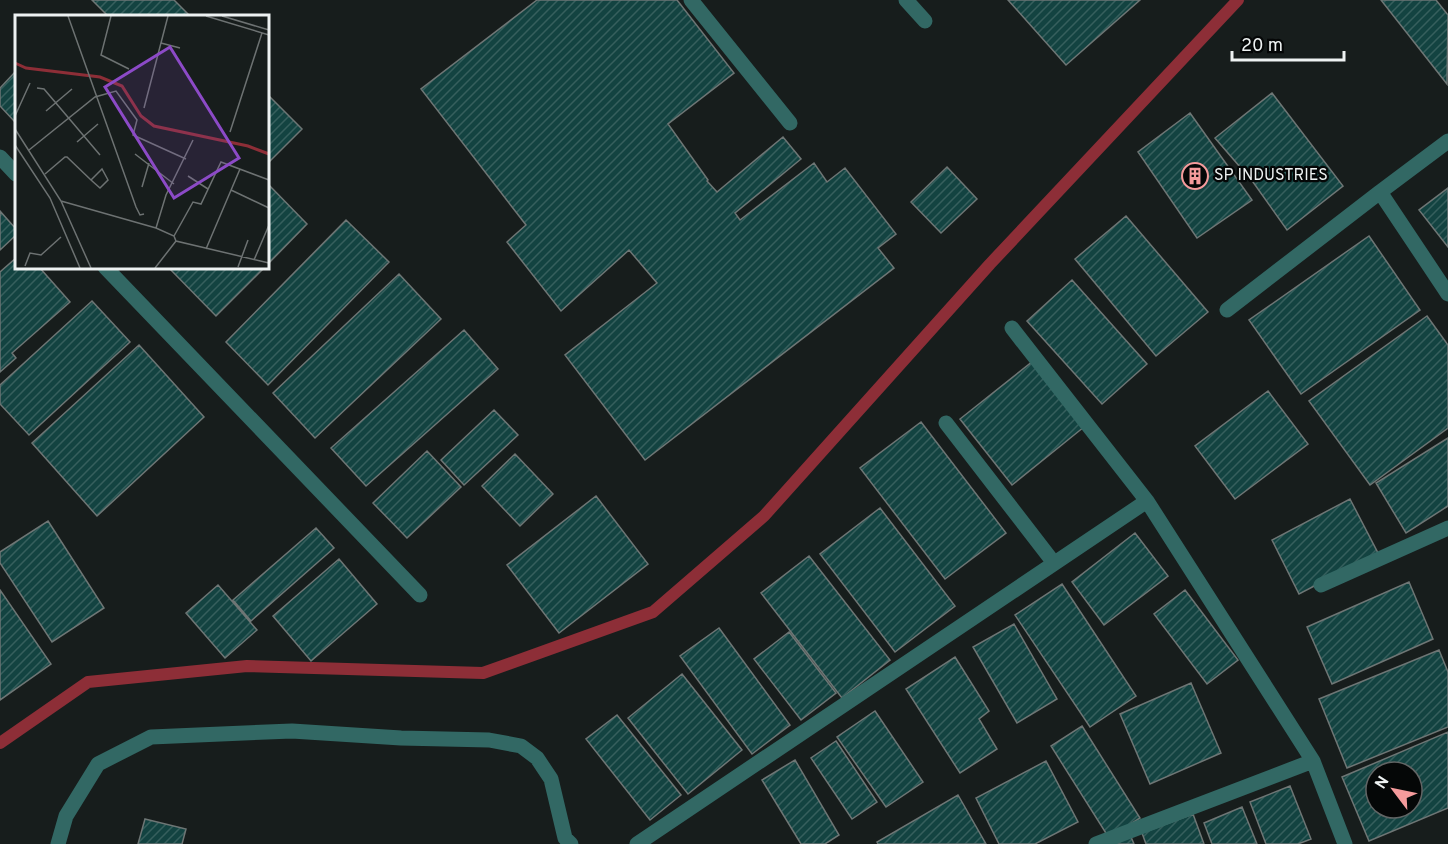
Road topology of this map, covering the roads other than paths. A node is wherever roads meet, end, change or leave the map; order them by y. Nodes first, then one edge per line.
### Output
1 (691, 0) edge
2 (906, 0) edge
3 (925, 21) dead end
4 (790, 123) dead end
5 (1448, 141) edge
6 (0, 157) edge
7 (15, 173) edge
8 (1380, 192) junction
9 (106, 268) edge
10 (1448, 294) edge
11 (1227, 310) dead end
12 (1012, 328) dead end
13 (946, 423) dead end
14 (1147, 501) junction
15 (1448, 528) edge
16 (1054, 563) junction
17 (1321, 585) dead end
18 (420, 595) dead end
19 (1313, 761) junction
20 (58, 844) edge
21 (571, 844) edge
22 (637, 844) edge
23 (1096, 844) edge
24 (1345, 844) edge

1 - 4 street
2 - 3 street
5 - 8 street
6 - 7 street
8 - 10 street
8 - 11 street
9 - 18 street
12 - 14 street
13 - 16 street
14 - 16 street
14 - 19 street
15 - 17 street
16 - 22 street
19 - 23 street
19 - 24 street
20 - 21 street

